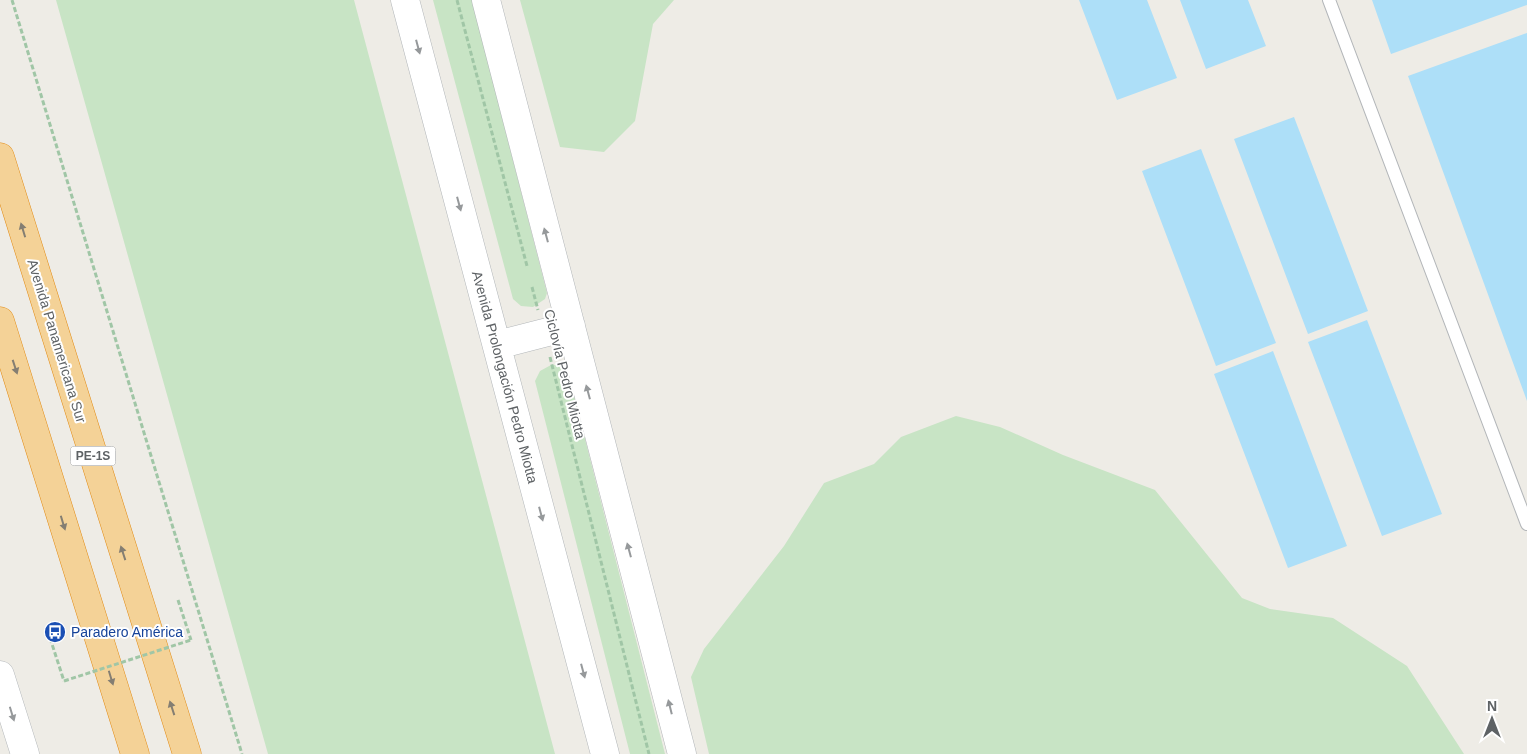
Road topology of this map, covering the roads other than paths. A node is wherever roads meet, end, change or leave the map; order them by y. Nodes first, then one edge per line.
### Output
1 (405, 0) edge
2 (486, 0) edge
3 (1329, 0) edge
4 (0, 157) edge
5 (0, 321) edge
6 (570, 326) junction
7 (497, 345) junction
8 (1527, 524) edge
9 (0, 675) edge
10 (25, 754) edge
11 (135, 754) edge
12 (187, 754) edge
13 (605, 754) edge
14 (682, 754) edge

1 -> 7 main road, Avenida Prolongación Pedro Miotta
6 -> 2 main road
3 - 8 lane
12 -> 4 highway, Avenida Panamericana Sur / PE-1S
5 -> 11 highway
6 - 7 main road
14 -> 6 main road
7 -> 13 main road, Avenida Prolongación Pedro Miotta
9 -> 10 main road

